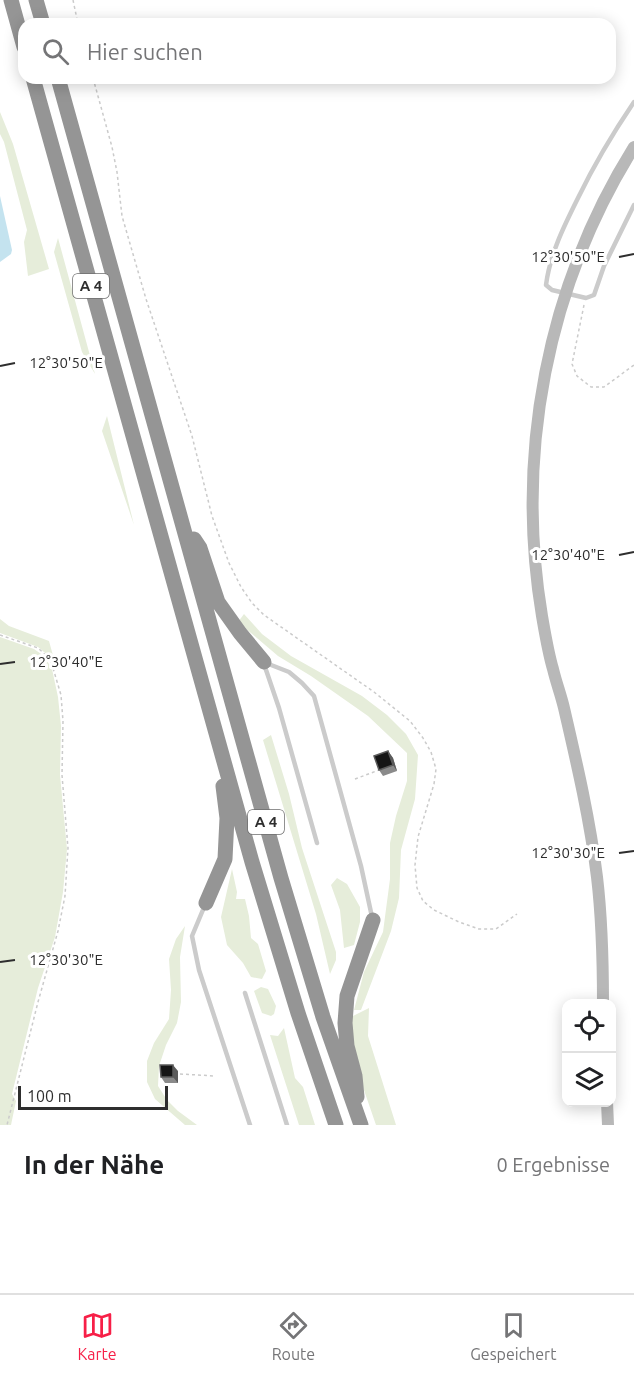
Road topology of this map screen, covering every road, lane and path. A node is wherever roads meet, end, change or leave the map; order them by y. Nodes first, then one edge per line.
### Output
1 (11, 0) edge
2 (36, 0) edge
3 (73, 0) edge
4 (41, 18) edge
5 (77, 18) edge
6 (18, 25) edge
7 (35, 84) edge
8 (59, 84) edge
9 (95, 84) edge
10 (634, 102) edge
11 (634, 147) edge
12 (634, 205) edge
13 (565, 293) junction
14 (586, 298) junction
15 (634, 365) edge
16 (183, 522) junction
17 (0, 635) edge
18 (264, 662) junction
19 (218, 742) junction
20 (380, 770) edge
21 (355, 779) dead end
22 (317, 843) dead end
23 (206, 903) joint
24 (517, 914) dead end
25 (373, 920) joint
26 (245, 993) dead end
27 (603, 999) edge
28 (180, 1074) dead end
29 (215, 1076) dead end
30 (607, 1107) edge
31 (360, 1122) edge
32 (7, 1125) edge
33 (250, 1125) edge
34 (287, 1125) edge
35 (336, 1125) edge
36 (608, 1125) edge

1 - 6 highway
2 - 4 highway
3 - 5 path
7 - 19 highway, A 4
8 - 16 highway, A 4
9 - 24 path
10 - 13 lane
11 - 13 main road
12 - 14 lane
13 - 14 lane
13 - 27 main road
14 - 15 path
16 - 18 highway
16 - 31 highway, A 4
17 - 32 path
18 - 22 lane
18 - 25 lane
19 - 23 highway
19 - 35 highway, A 4
20 - 21 path
23 - 33 lane
25 - 31 highway
26 - 34 lane
28 - 29 path
30 - 36 main road

